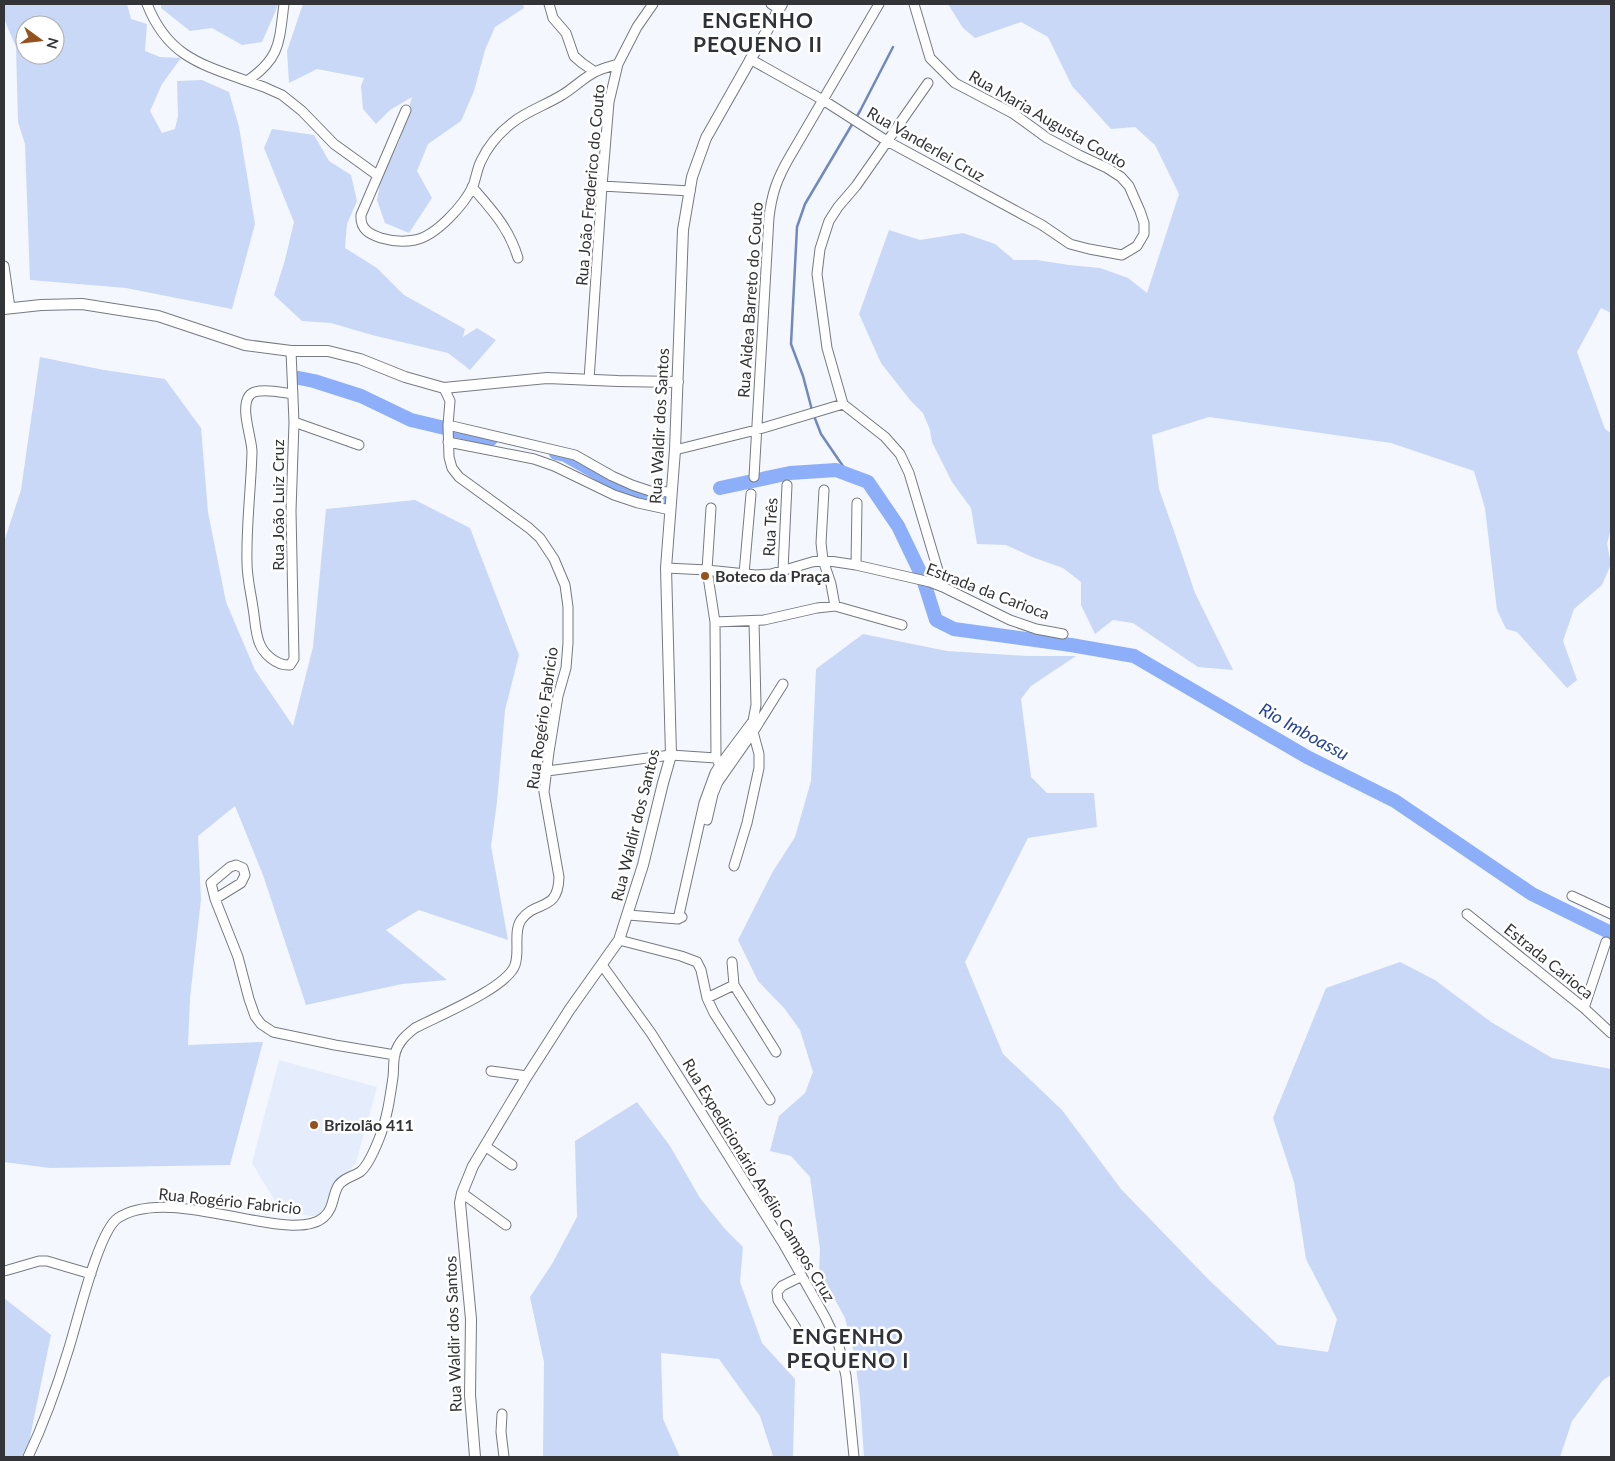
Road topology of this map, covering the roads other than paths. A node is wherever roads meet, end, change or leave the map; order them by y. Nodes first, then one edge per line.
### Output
1 (147, 4) edge
2 (284, 4) edge
3 (549, 4) edge
4 (653, 4) edge
5 (879, 4) edge
6 (914, 4) edge
7 (777, 6) edge
8 (750, 59) junction
9 (618, 64) junction
10 (595, 72) junction
11 (246, 81) junction
12 (928, 83) dead end
13 (823, 100) junction
14 (406, 110) dead end
15 (888, 141) junction
16 (377, 175) junction
17 (602, 186) junction
18 (472, 187) junction
19 (690, 191) junction
20 (1089, 250) joint
21 (518, 258) dead end
22 (4, 266) edge
23 (7, 309) edge
24 (292, 351) junction
25 (589, 380) junction
26 (678, 382) junction
27 (444, 388) junction
28 (293, 394) junction
29 (842, 404) junction
30 (294, 422) junction
31 (448, 425) junction
32 (756, 430) junction
33 (448, 442) junction
34 (359, 445) dead end
35 (675, 450) junction
36 (754, 476) dead end
37 (787, 485) dead end
38 (824, 490) dead end
39 (671, 492) junction
40 (750, 494) dead end
41 (857, 503) dead end
42 (711, 508) dead end
43 (670, 510) junction
44 (823, 560) junction
45 (856, 565) junction
46 (666, 568) junction
47 (707, 570) junction
48 (783, 570) junction
49 (744, 574) junction
50 (943, 587) junction
51 (835, 606) junction
52 (715, 622) junction
53 (754, 622) junction
54 (902, 625) dead end
55 (1063, 634) dead end
56 (783, 684) dead end
57 (753, 732) junction
58 (671, 755) junction
59 (721, 764) junction
60 (547, 770) junction
61 (734, 866) dead end
62 (1572, 896) dead end
63 (215, 899) junction
64 (1467, 914) dead end
65 (1611, 914) edge
66 (628, 915) junction
67 (619, 940) junction
68 (1606, 942) dead end
69 (732, 962) dead end
70 (602, 965) junction
71 (734, 985) junction
72 (707, 998) junction
73 (1584, 1008) junction
74 (1611, 1034) edge
75 (776, 1052) dead end
76 (395, 1055) junction
77 (491, 1071) dead end
78 (527, 1076) junction
79 (770, 1100) dead end
80 (485, 1146) junction
81 (512, 1164) dead end
82 (462, 1193) junction
83 (506, 1225) dead end
84 (4, 1270) edge
85 (91, 1274) junction
86 (802, 1276) junction
87 (796, 1328) dead end
88 (502, 1414) dead end
89 (28, 1457) edge
90 (475, 1457) edge
91 (504, 1457) edge
92 (854, 1457) edge

1 - 11 street
2 - 11 street
3 - 10 street
4 - 9 street, Rua João Frederico do Couto
5 - 13 street, Rua Aidea Barreto do Couto
6 - 20 street, Rua Maria Augusta Couto
7 - 8 street, Rua Waldir dos Santos
8 - 13 street, Rua Vanderlei Cruz
8 - 19 street, Rua Waldir dos Santos
9 - 10 street
9 - 17 street, Rua João Frederico do Couto
10 - 18 street
11 - 16 street
12 - 15 street
13 - 15 street, Rua Vanderlei Cruz
13 - 32 street, Rua Aidea Barreto do Couto
14 - 16 street
15 - 20 street, Rua Vanderlei Cruz
15 - 29 street
16 - 18 street
17 - 19 street
17 - 25 street, Rua João Frederico do Couto
18 - 21 street
19 - 26 street, Rua Waldir dos Santos
22 - 23 street
23 - 24 street
24 - 27 street
24 - 28 street, Rua João Luiz Cruz
25 - 26 street
25 - 27 street
26 - 35 street, Rua Waldir dos Santos
27 - 31 street, Rua Rogério Fabricio
28 - 30 street, Rua João Luiz Cruz
28 - 30 street, Rua João Luiz Cruz
29 - 32 street
29 - 50 street
30 - 34 street
31 - 33 street, Rua Rogério Fabricio
31 - 39 street
32 - 35 street
32 - 36 street, Rua Aidea Barreto do Couto
33 - 43 street
33 - 60 street, Rua Rogério Fabricio
35 - 39 street, Rua Waldir dos Santos
37 - 48 street, Rua Três
38 - 44 street
39 - 43 street, Rua Waldir dos Santos
40 - 49 street
41 - 45 street
42 - 47 street
43 - 46 street, Rua Waldir dos Santos
44 - 45 street, Estrada da Carioca
44 - 48 street, Estrada da Carioca
44 - 51 street
45 - 50 street, Estrada da Carioca
46 - 47 street, Estrada da Carioca
46 - 58 street, Rua Waldir dos Santos
47 - 49 street, Estrada da Carioca
47 - 52 street
48 - 49 street, Estrada da Carioca
50 - 55 street, Estrada da Carioca
51 - 53 street
51 - 54 street
52 - 53 street
52 - 59 street
53 - 59 street
56 - 57 street
57 - 59 street
57 - 61 street
58 - 59 street
58 - 60 street
58 - 66 street, Rua Waldir dos Santos
59 - 66 street
60 - 76 street, Rua Rogério Fabricio
62 - 65 street
63 - 63 street
63 - 76 street
64 - 73 street, Estrada Carioca
66 - 67 street, Rua Waldir dos Santos
67 - 70 street, Rua Waldir dos Santos
67 - 72 street
68 - 73 street
69 - 71 street
70 - 78 street, Rua Waldir dos Santos
70 - 86 street, Rua Expedicionário Anélio Campos Cruz
71 - 72 street
71 - 75 street
72 - 79 street
73 - 74 street, Estrada Carioca
76 - 85 street, Rua Rogério Fabricio
77 - 78 street
78 - 80 street, Rua Waldir dos Santos
80 - 81 street
80 - 82 street, Rua Waldir dos Santos
82 - 83 street
82 - 90 street, Rua Waldir dos Santos
84 - 85 street
85 - 89 street, Rua Rogério Fabricio
86 - 87 street
86 - 92 street, Rua Expedicionário Anélio Campos Cruz
88 - 91 street

